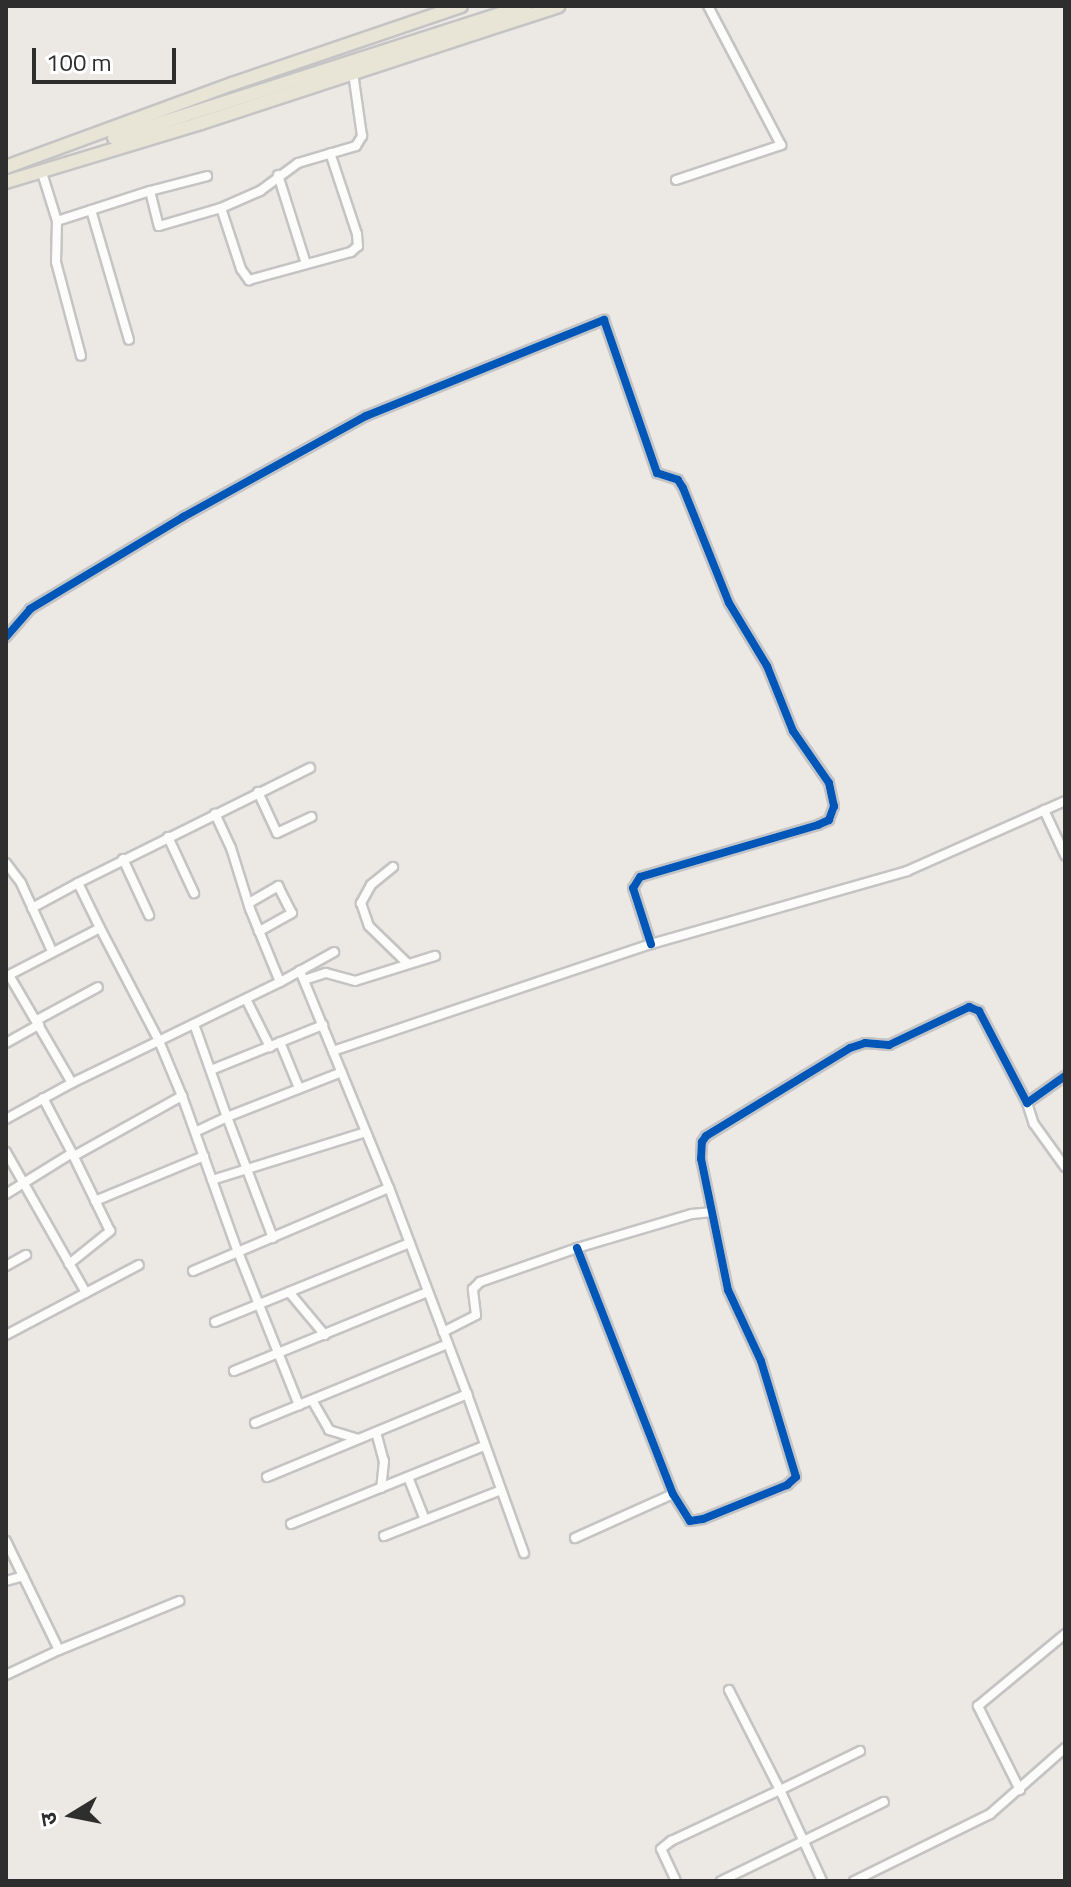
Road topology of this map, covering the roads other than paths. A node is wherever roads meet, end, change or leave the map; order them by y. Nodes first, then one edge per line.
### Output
1 (461, 6) edge
2 (525, 6) edge
3 (557, 6) edge
4 (708, 6) edge
5 (353, 73) junction
6 (72, 144) junction
7 (95, 144) junction
8 (330, 153) junction
9 (76, 158) junction
10 (6, 167) edge
11 (278, 175) junction
12 (43, 176) dead end
13 (207, 176) dead end
14 (676, 180) dead end
15 (6, 182) edge
16 (150, 191) junction
17 (221, 208) junction
18 (91, 210) junction
19 (57, 221) junction
20 (306, 264) junction
21 (129, 340) dead end
22 (81, 356) dead end
23 (6, 637) edge
24 (310, 768) dead end
25 (258, 792) junction
26 (1065, 801) edge
27 (1044, 810) junction
28 (215, 813) junction
29 (311, 817) dead end
30 (168, 837) junction
31 (1065, 855) edge
32 (123, 859) junction
33 (6, 863) edge
34 (393, 867) dead end
35 (78, 883) junction
36 (194, 893) dead end
37 (249, 903) junction
38 (32, 908) junction
39 (149, 915) dead end
40 (100, 928) junction
41 (259, 931) junction
42 (651, 944) junction
43 (52, 951) junction
44 (334, 952) dead end
45 (435, 956) dead end
46 (408, 964) junction
47 (300, 971) junction
48 (8, 975) edge
49 (304, 980) junction
50 (280, 982) junction
51 (98, 987) dead end
52 (246, 999) junction
53 (38, 1023) junction
54 (194, 1024) junction
55 (323, 1025) junction
56 (159, 1041) junction
57 (280, 1042) junction
58 (6, 1043) edge
59 (270, 1047) junction
60 (333, 1051) junction
61 (211, 1070) junction
62 (342, 1072) junction
63 (1065, 1076) edge
64 (72, 1083) junction
65 (299, 1088) junction
66 (182, 1096) junction
67 (43, 1098) junction
68 (1027, 1103) junction
69 (227, 1117) junction
70 (6, 1119) edge
71 (195, 1132) junction
72 (366, 1132) junction
73 (6, 1152) edge
74 (73, 1154) junction
75 (204, 1156) junction
76 (246, 1167) junction
77 (1065, 1167) edge
78 (212, 1180) junction
79 (24, 1183) junction
80 (389, 1188) junction
81 (6, 1194) edge
82 (95, 1201) junction
83 (712, 1212) junction
84 (273, 1238) junction
85 (410, 1243) junction
86 (577, 1248) junction
87 (238, 1252) junction
88 (26, 1255) dead end
89 (69, 1264) junction
90 (139, 1265) dead end
91 (6, 1266) edge
92 (193, 1271) dead end
93 (289, 1292) junction
94 (428, 1292) junction
95 (86, 1293) junction
96 (259, 1304) junction
97 (215, 1322) dead end
98 (443, 1332) junction
99 (6, 1335) edge
100 (325, 1335) junction
101 (448, 1344) junction
102 (279, 1354) junction
103 (234, 1371) dead end
104 (467, 1394) junction
105 (312, 1400) junction
106 (299, 1405) junction
107 (255, 1423) dead end
108 (376, 1432) junction
109 (358, 1439) junction
110 (484, 1446) junction
111 (267, 1477) dead end
112 (408, 1477) junction
113 (381, 1488) junction
114 (499, 1491) junction
115 (673, 1494) junction
116 (425, 1520) junction
117 (291, 1524) dead end
118 (384, 1536) dead end
119 (575, 1538) dead end
120 (6, 1541) edge
121 (524, 1553) dead end
122 (23, 1576) junction
123 (6, 1581) edge
124 (179, 1601) dead end
125 (1065, 1634) edge
126 (59, 1650) junction
127 (6, 1675) edge
128 (729, 1690) dead end
129 (1065, 1748) edge
130 (860, 1751) dead end
131 (780, 1790) junction
132 (1020, 1790) junction
133 (884, 1802) dead end
134 (804, 1843) junction
135 (676, 1881) edge
136 (721, 1881) edge
137 (822, 1881) edge
138 (854, 1881) edge

1 - 6 main road
2 - 7 main road
3 - 5 main road
4 - 14 street
5 - 8 street
5 - 9 main road
6 - 7 main road
6 - 10 main road
7 - 9 main road
8 - 11 street
8 - 20 street
9 - 15 main road
11 - 17 street
11 - 20 street
12 - 19 street
13 - 16 street
16 - 17 street
16 - 18 street
17 - 20 street
18 - 19 street
18 - 21 street
19 - 22 street
23 - 42 street
24 - 25 street
25 - 28 street
25 - 29 street
26 - 27 street
27 - 31 street
27 - 42 street
28 - 30 street
28 - 37 street
30 - 32 street
30 - 36 street
32 - 35 street
32 - 39 street
33 - 38 street
34 - 46 street
35 - 38 street
35 - 40 street
37 - 41 street
37 - 41 street
38 - 43 street
40 - 43 street
40 - 56 street
41 - 50 street
42 - 60 street
43 - 48 street
44 - 47 street
45 - 46 street
46 - 49 street
47 - 49 street
47 - 50 street
48 - 53 street
49 - 55 street
50 - 52 street
51 - 53 street
52 - 54 street
52 - 59 street
53 - 58 street
53 - 64 street
54 - 56 street
54 - 61 street
55 - 57 street
55 - 60 street
56 - 64 street
56 - 66 street
57 - 59 street
57 - 65 street
59 - 61 street
60 - 62 street
61 - 69 street
62 - 65 street
62 - 72 street
63 - 68 street
64 - 67 street
65 - 69 street
66 - 71 street
66 - 74 street
67 - 70 street
67 - 74 street
68 - 77 street
68 - 83 street
69 - 71 street
69 - 76 street
71 - 75 street
72 - 76 street
72 - 80 street
73 - 79 street
74 - 79 street
74 - 82 street
75 - 78 street
75 - 82 street
76 - 78 street
76 - 84 street
78 - 87 street
79 - 81 street
79 - 89 street
80 - 84 street
80 - 85 street
82 - 89 street
83 - 86 street
83 - 115 street
84 - 87 street
85 - 93 street
85 - 94 street
86 - 98 street
86 - 115 street
87 - 92 street
87 - 96 street
88 - 91 street
89 - 95 street
90 - 95 street
93 - 96 street
93 - 100 street
94 - 98 street
94 - 100 street
95 - 99 street
96 - 97 street
96 - 102 street
98 - 101 street
100 - 102 street
101 - 104 street
101 - 105 street
102 - 103 street
102 - 106 street
104 - 108 street
104 - 110 street
105 - 106 street
105 - 109 street
106 - 107 street
108 - 109 street
108 - 113 street
109 - 111 street
110 - 112 street
110 - 114 street
112 - 113 street
112 - 116 street
113 - 117 street
114 - 116 street
114 - 121 street
115 - 119 street
116 - 118 street
120 - 122 street
122 - 123 street
122 - 126 street
124 - 126 street
125 - 132 street
126 - 127 street
128 - 131 street
129 - 132 street
130 - 131 street
131 - 134 street
131 - 135 street
132 - 138 street
133 - 134 street
134 - 136 street
134 - 137 street

